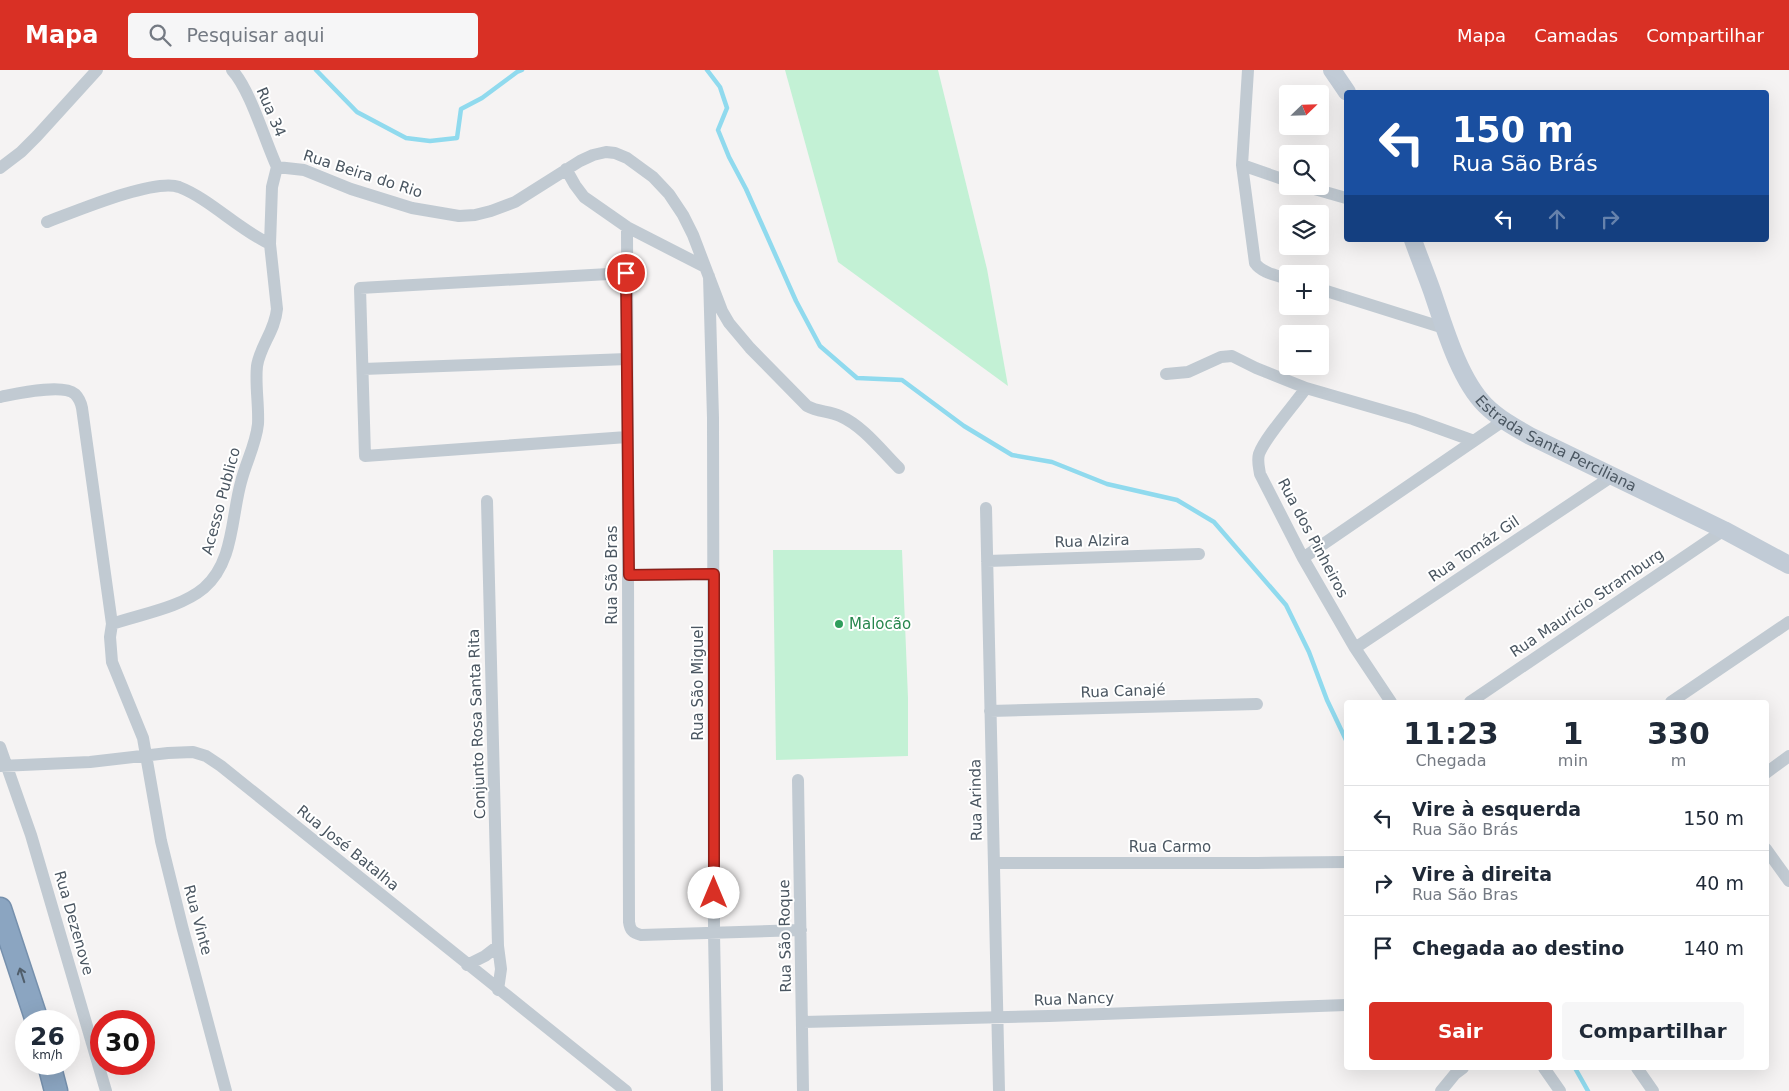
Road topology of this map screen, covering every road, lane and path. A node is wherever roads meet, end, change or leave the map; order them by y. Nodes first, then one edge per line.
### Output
1 (97, 70) edge
2 (232, 70) edge
3 (1248, 70) edge
4 (1332, 70) edge
5 (1346, 90) edge
6 (1242, 165) junction
7 (277, 167) junction
8 (0, 168) edge
9 (566, 169) junction
10 (1279, 177) edge
11 (1329, 193) edge
12 (1344, 197) edge
13 (46, 222) dead end
14 (627, 227) junction
15 (1414, 242) edge
16 (270, 244) junction
17 (707, 271) junction
18 (626, 273) junction
19 (1279, 276) edge
20 (1329, 292) edge
21 (1444, 328) junction
22 (627, 359) junction
23 (363, 369) junction
24 (1166, 374) dead end
25 (1306, 388) junction
26 (0, 397) edge
27 (1503, 421) junction
28 (628, 437) junction
29 (1474, 441) junction
30 (899, 468) dead end
31 (1611, 476) junction
32 (487, 501) dead end
33 (986, 508) dead end
34 (1724, 530) junction
35 (1199, 554) dead end
36 (1303, 558) junction
37 (987, 561) junction
38 (1789, 565) edge
39 (714, 574) junction
40 (629, 575) junction
41 (1789, 622) edge
42 (112, 624) junction
43 (1355, 648) junction
44 (1390, 700) edge
45 (1473, 700) edge
46 (1674, 700) edge
47 (1257, 704) dead end
48 (990, 711) junction
49 (0, 747) edge
50 (146, 756) junction
51 (1789, 756) edge
52 (4, 766) edge
53 (1769, 771) edge
54 (798, 780) dead end
55 (1769, 853) edge
56 (994, 862) junction
57 (1344, 862) edge
58 (1789, 881) edge
59 (0, 909) edge
60 (801, 930) junction
61 (714, 932) junction
62 (498, 946) junction
63 (467, 965) junction
64 (498, 990) junction
65 (1344, 1005) edge
66 (33, 1010) edge
67 (997, 1017) junction
68 (803, 1022) junction
69 (1460, 1070) edge
70 (1545, 1070) edge
71 (1638, 1070) edge
72 (52, 1075) edge
73 (56, 1091) edge
74 (106, 1091) edge
75 (226, 1091) edge
76 (626, 1091) edge
77 (717, 1091) edge
78 (803, 1091) edge
79 (999, 1091) edge
80 (1441, 1091) edge
81 (1560, 1091) edge
82 (1653, 1091) edge

1 - 8 street
2 - 7 street, Rua 34
3 - 6 street
4 - 5 street
6 - 10 street
6 - 19 street
7 - 9 street, Rua Beira do Rio
7 - 16 street, Acesso Publico
9 - 14 street
9 - 17 street, Rua Beira do Rio
11 - 12 street
13 - 16 street
14 - 17 street
14 - 18 street, Rua São Bras
15 - 21 street, Estrada Santa Perciliana
16 - 42 street, Acesso Publico
17 - 30 street, Rua Beira do Rio
17 - 39 street, Rua São Miguel
18 - 22 street, Rua São Bras
18 - 23 street
20 - 21 street
21 - 27 street, Estrada Santa Perciliana
22 - 23 street
22 - 28 street, Rua São Bras
23 - 28 street
24 - 25 street
25 - 29 street
25 - 36 street, Rua dos Pinheiros
26 - 42 street
27 - 29 street
27 - 31 street, Estrada Santa Perciliana
28 - 40 street, Rua São Bras
29 - 36 street
31 - 34 street, Estrada Santa Perciliana
31 - 43 street, Rua Tomáz Gil
32 - 62 street, Conjunto Rosa Santa Rita
33 - 37 street, Rua Arinda
34 - 38 street, Estrada Santa Perciliana
34 - 45 street, Rua Mauricio Stramburg
35 - 37 street, Rua Alzira
36 - 43 street, Rua dos Pinheiros
37 - 48 street, Rua Arinda
39 - 40 street
39 - 61 street, Rua São Miguel
40 - 61 street, Rua São Bras
41 - 46 street
42 - 50 street
43 - 44 street, Rua dos Pinheiros
47 - 48 street, Rua Canajé
48 - 56 street, Rua Arinda
49 - 52 street, Rua Dezenove
50 - 52 street, Rua José Batalha
50 - 63 street, Rua José Batalha
50 - 75 street, Rua Vinte
51 - 53 street
52 - 74 street, Rua Dezenove
54 - 60 street, Rua São Roque
55 - 58 street
56 - 57 street, Rua Carmo
56 - 67 street, Rua Arinda
66 -> 59 highway
60 - 61 street
60 - 68 street, Rua São Roque
61 - 77 street, Rua São Miguel
62 - 63 street
62 - 64 street, Conjunto Rosa Santa Rita
63 - 64 street, Rua José Batalha
64 - 76 street, Rua José Batalha
65 - 67 street, Rua Nancy
67 - 68 street, Rua Nancy
67 - 79 street, Rua Arinda
68 - 78 street, Rua São Roque
69 - 80 street
70 - 81 street
71 - 82 street
72 - 73 highway

